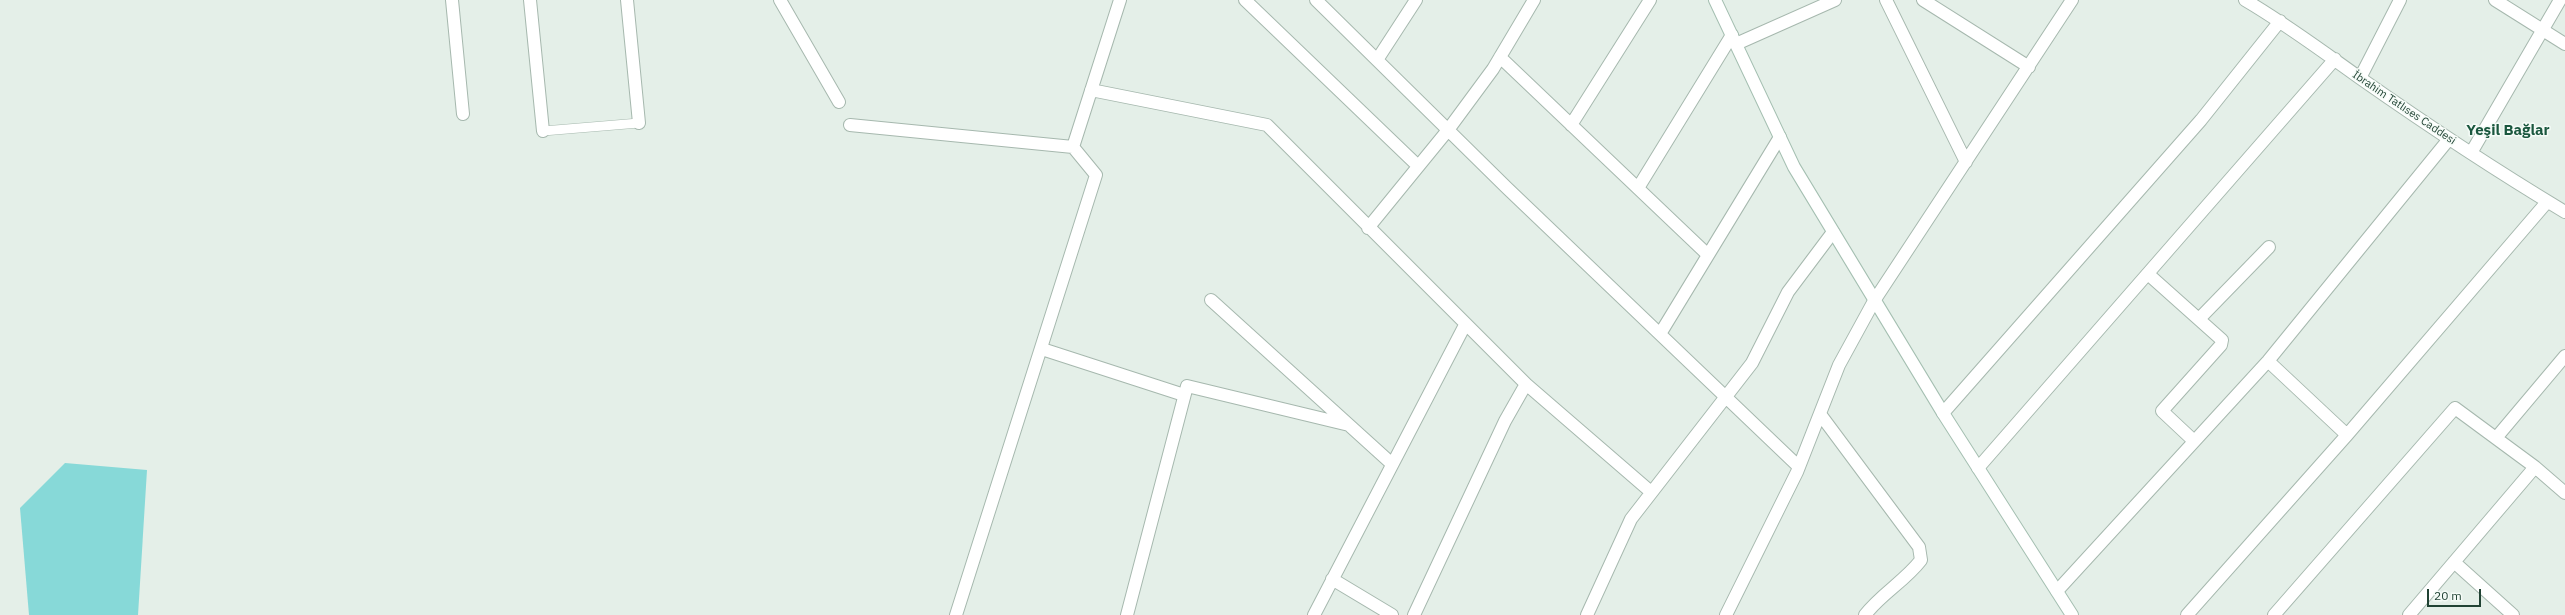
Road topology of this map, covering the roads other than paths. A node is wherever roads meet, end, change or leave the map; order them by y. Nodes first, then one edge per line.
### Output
1 (452, 0) edge
2 (530, 0) edge
3 (627, 0) edge
4 (780, 0) edge
5 (1120, 0) edge
6 (1245, 0) edge
7 (1316, 0) edge
8 (1416, 0) edge
9 (1534, 0) edge
10 (1650, 0) edge
11 (1715, 0) edge
12 (1835, 0) edge
13 (1886, 0) edge
14 (1923, 0) edge
15 (2072, 0) edge
16 (2245, 0) edge
17 (2400, 0) edge
18 (2495, 0) edge
19 (2560, 0) edge
20 (2280, 21) junction
21 (2542, 30) junction
22 (1734, 40) junction
23 (2565, 44) edge
24 (1500, 57) junction
25 (2335, 59) junction
26 (1377, 60) junction
27 (2029, 67) junction
28 (2360, 78) junction
29 (1091, 90) junction
30 (839, 102) dead end
31 (462, 114) dead end
32 (639, 123) joint
33 (850, 125) dead end
34 (1571, 125) junction
35 (1448, 130) junction
36 (543, 131) joint
37 (1780, 137) junction
38 (2449, 139) junction
39 (1073, 147) junction
40 (2471, 153) junction
41 (1966, 162) junction
42 (1418, 166) junction
43 (1638, 188) junction
44 (2547, 202) junction
45 (2565, 212) edge
46 (1368, 228) junction
47 (1833, 232) junction
48 (2270, 247) dead end
49 (1708, 255) junction
50 (2148, 274) junction
51 (1211, 300) dead end
52 (1874, 301) junction
53 (2199, 319) junction
54 (1465, 325) junction
55 (1660, 334) junction
56 (1042, 349) junction
57 (2565, 356) edge
58 (2268, 361) junction
59 (1526, 384) junction
60 (1184, 395) junction
61 (1724, 396) junction
62 (1943, 413) junction
63 (1820, 414) junction
64 (1349, 425) junction
65 (2347, 435) junction
66 (2496, 438) junction
67 (2194, 442) junction
68 (1392, 464) junction
69 (1799, 467) junction
70 (2535, 467) junction
71 (1978, 468) junction
72 (1651, 492) junction
73 (2565, 493) edge
74 (2454, 562) junction
75 (1332, 579) junction
76 (2057, 591) junction
77 (956, 615) edge
78 (1127, 615) edge
79 (1314, 615) edge
80 (1392, 615) edge
81 (1414, 615) edge
82 (1587, 615) edge
83 (1726, 615) edge
84 (1865, 615) edge
85 (2072, 615) edge
86 (2187, 615) edge
87 (2274, 615) edge
88 (2409, 615) edge
89 (2513, 615) edge

1 - 31 street
2 - 36 street
3 - 32 street
4 - 30 street
5 - 29 street
6 - 42 street
7 - 26 street
8 - 26 street
9 - 24 street
10 - 34 street
11 - 22 street
12 - 22 street
13 - 41 street
14 - 27 street
15 - 27 street
16 - 20 street, İbrahim Tatlıses Caddesi
17 - 28 street
18 - 21 street
19 - 21 street
20 - 25 street, İbrahim Tatlıses Caddesi
20 - 62 street
21 - 23 street
21 - 40 street
22 - 37 street
22 - 43 street
24 - 34 street
24 - 35 street
25 - 28 street, İbrahim Tatlıses Caddesi
25 - 50 street
26 - 35 street
27 - 41 street
28 - 38 street, İbrahim Tatlıses Caddesi
29 - 39 street
29 - 46 street
32 - 36 lane
33 - 39 street
34 - 43 street
35 - 42 street
35 - 55 street
37 - 47 street
37 - 49 street
38 - 40 street, İbrahim Tatlıses Caddesi
38 - 58 street
39 - 56 street
40 - 44 street, İbrahim Tatlıses Caddesi
41 - 52 street
42 - 46 street
43 - 49 street
44 - 45 street, İbrahim Tatlıses Caddesi
44 - 65 street
46 - 54 street
47 - 52 street
47 - 61 street
48 - 53 street
49 - 55 street
50 - 53 street
50 - 71 street
51 - 64 street
52 - 62 street
52 - 63 street
53 - 67 street
54 - 59 street
54 - 68 street
55 - 61 street
56 - 60 street
56 - 77 street
57 - 66 street
58 - 65 street
58 - 67 street
59 - 72 street
59 - 81 street
60 - 64 street
60 - 78 street
61 - 69 street
61 - 72 street
62 - 71 street
63 - 69 street
63 - 84 street
64 - 68 street
65 - 86 street
66 - 70 street
66 - 87 street
67 - 76 street
68 - 75 street
69 - 83 street
70 - 73 street
70 - 74 street
71 - 76 street
72 - 82 street
74 - 88 street
74 - 89 street
75 - 79 street
75 - 80 street
76 - 85 street

